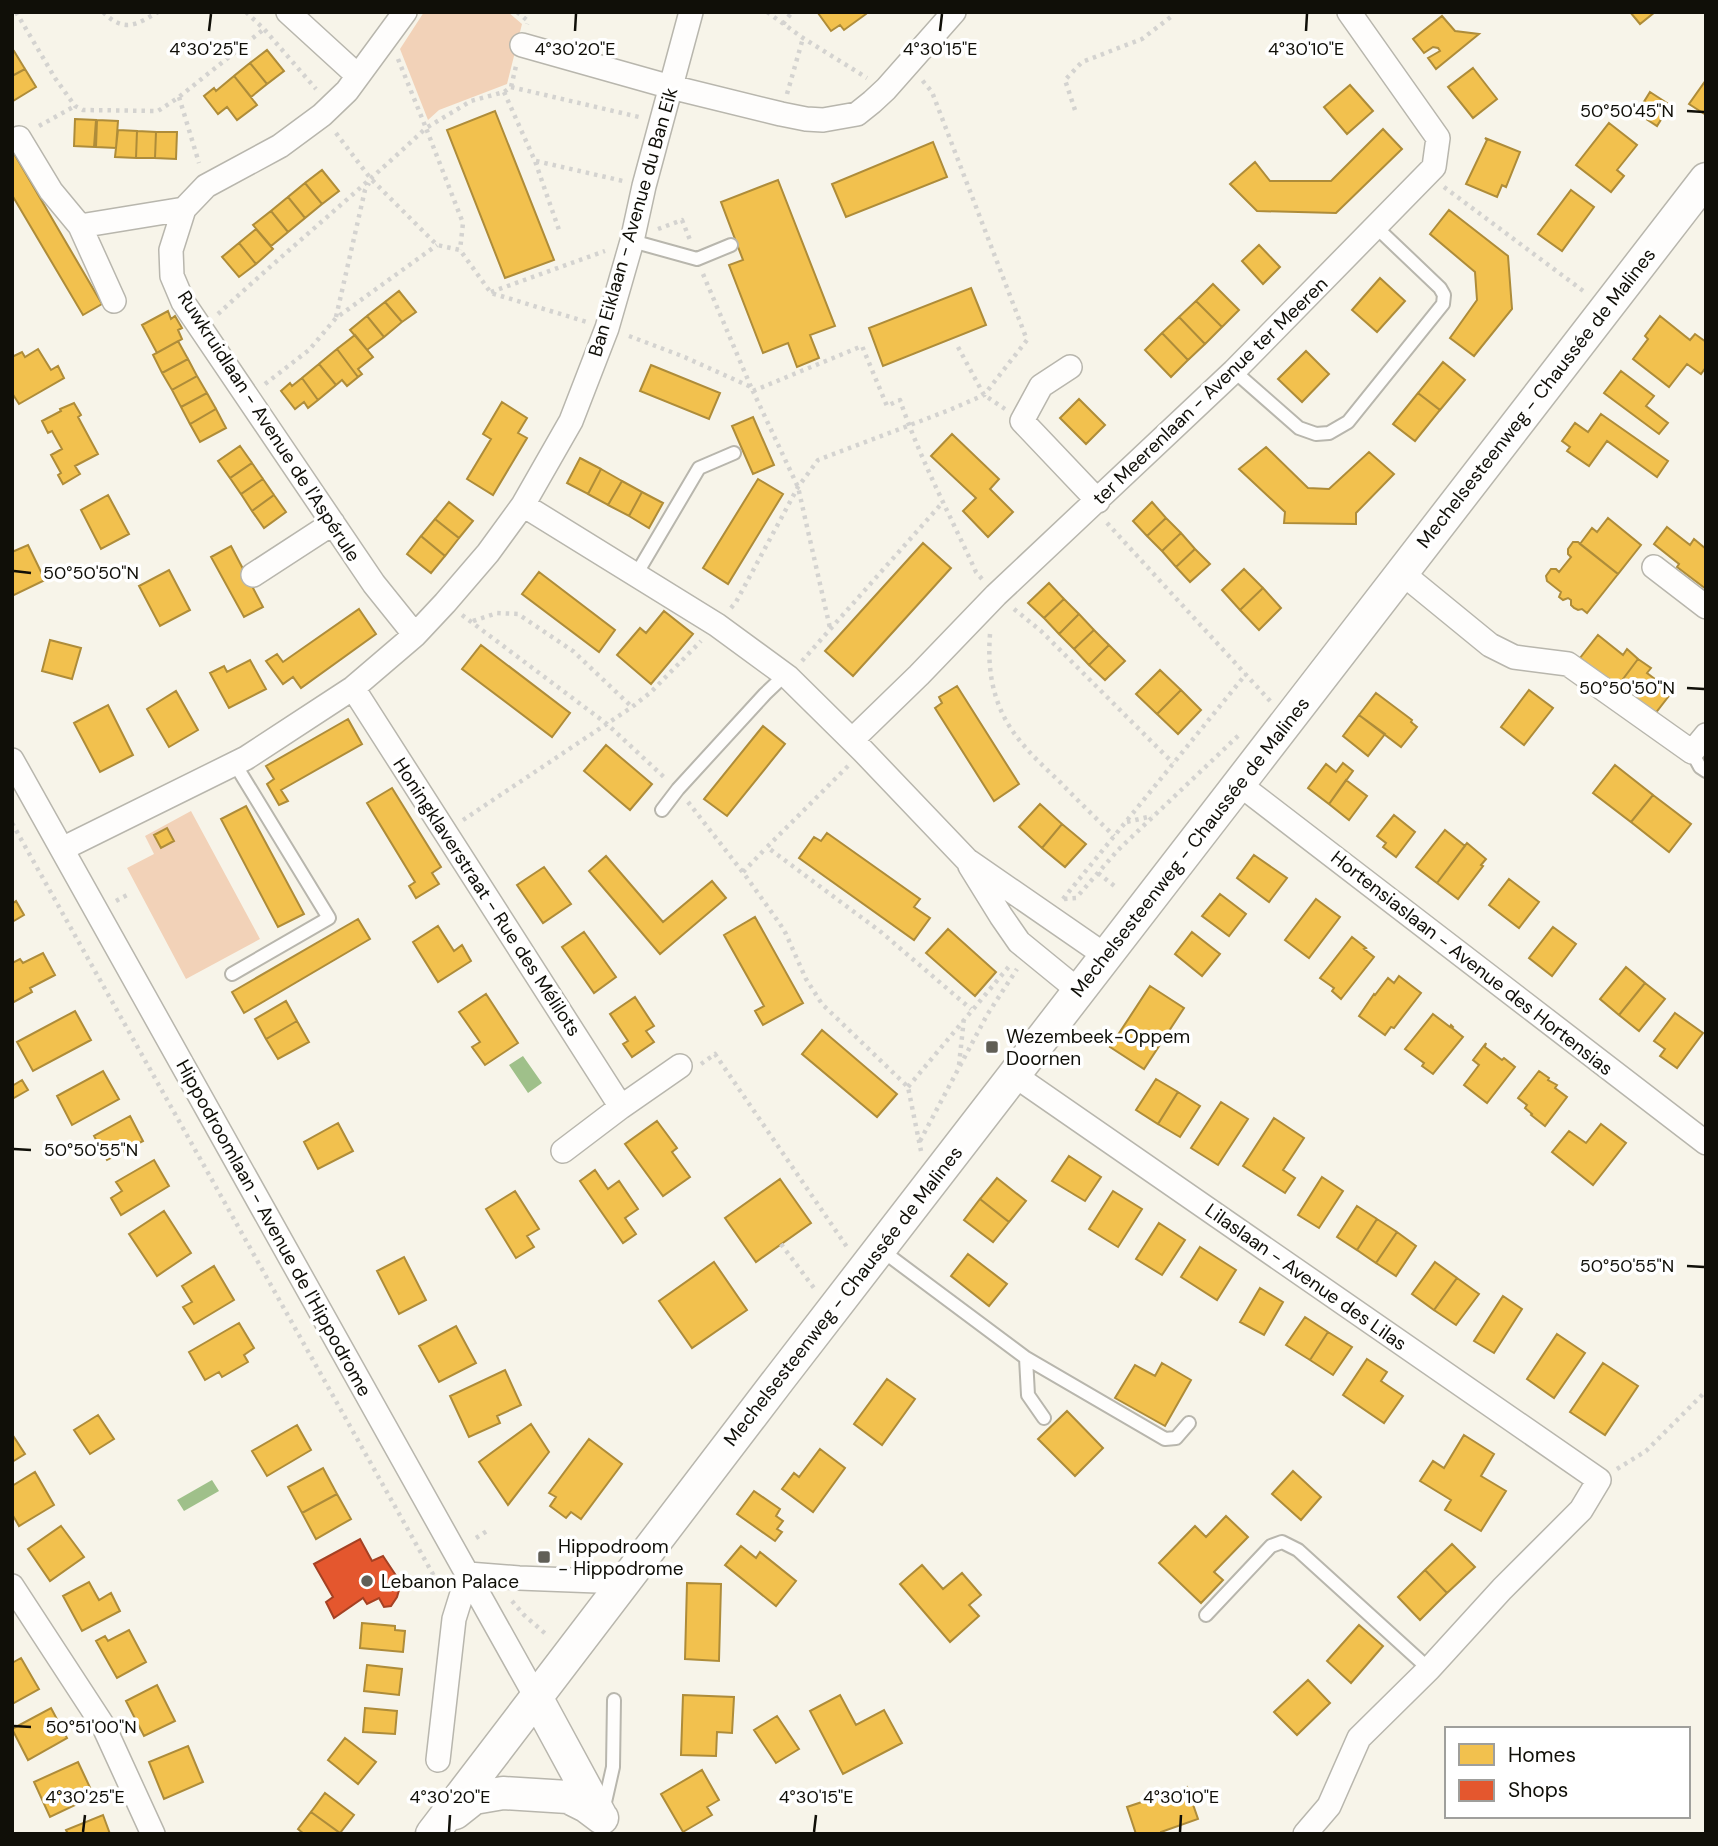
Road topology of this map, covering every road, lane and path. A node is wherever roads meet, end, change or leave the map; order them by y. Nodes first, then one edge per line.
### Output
1 (16, 12) edge
2 (103, 12) edge
3 (158, 12) edge
4 (246, 12) edge
5 (288, 12) edge
6 (405, 12) edge
7 (691, 12) edge
8 (767, 12) edge
9 (792, 12) edge
10 (954, 12) edge
11 (1171, 12) edge
12 (1349, 12) edge
13 (783, 23) junction
14 (264, 29) junction
15 (389, 35) junction
16 (803, 38) junction
17 (522, 45) dead end
18 (908, 63) junction
19 (358, 76) junction
20 (671, 87) junction
21 (886, 89) junction
22 (504, 92) junction
23 (179, 97) junction
24 (75, 106) junction
25 (1075, 110) dead end
26 (781, 114) junction
27 (322, 115) junction
28 (661, 122) junction
29 (426, 128) junction
30 (19, 138) joint
31 (535, 161) junction
32 (1428, 175) junction
33 (372, 179) junction
34 (1706, 179) edge
35 (206, 186) junction
36 (644, 186) junction
37 (184, 209) junction
38 (80, 226) junction
39 (1376, 227) junction
40 (559, 230) dead end
41 (632, 241) junction
42 (437, 244) junction
43 (731, 245) dead end
44 (460, 250) junction
45 (697, 259) junction
46 (491, 293) junction
47 (114, 300) dead end
48 (1606, 308) junction
49 (336, 318) junction
50 (607, 328) junction
51 (202, 329) junction
52 (958, 347) dead end
53 (1070, 367) dead end
54 (1234, 370) junction
55 (984, 395) junction
56 (248, 398) junction
57 (1023, 421) junction
58 (908, 425) junction
59 (734, 453) dead end
60 (943, 502) junction
61 (1095, 504) junction
62 (523, 505) junction
63 (333, 523) junction
64 (1654, 568) dead end
65 (637, 573) junction
66 (1402, 573) junction
67 (253, 575) dead end
68 (996, 595) junction
69 (445, 603) junction
70 (1706, 607) edge
71 (472, 621) junction
72 (717, 625) junction
73 (415, 635) junction
74 (1246, 674) junction
75 (787, 676) junction
76 (353, 688) junction
77 (632, 707) junction
78 (1263, 712) dead end
79 (607, 724) junction
80 (1243, 731) dead end
81 (1699, 744) edge
82 (857, 745) junction
83 (12, 760) edge
84 (1173, 763) junction
85 (235, 764) junction
86 (1706, 771) edge
87 (1239, 784) junction
88 (677, 789) junction
89 (662, 810) dead end
90 (1153, 816) junction
91 (12, 823) edge
92 (1125, 823) junction
93 (444, 832) junction
94 (1114, 836) junction
95 (767, 848) junction
96 (62, 849) junction
97 (967, 860) junction
98 (743, 872) junction
99 (1098, 873) junction
100 (1117, 888) dead end
101 (1105, 956) junction
102 (232, 974) dead end
103 (1079, 991) junction
104 (971, 1009) junction
105 (964, 1018) junction
106 (680, 1066) joint
107 (958, 1069) junction
108 (1014, 1075) junction
109 (908, 1087) junction
110 (621, 1107) junction
111 (919, 1143) junction
112 (1706, 1143) edge
113 (563, 1151) dead end
114 (928, 1187) junction
115 (781, 1244) dead end
116 (871, 1260) junction
117 (831, 1312) junction
118 (1026, 1358) junction
119 (1706, 1391) edge
120 (1044, 1418) dead end
121 (1189, 1423) dead end
122 (1599, 1480) junction
123 (488, 1531) dead end
124 (477, 1538) dead end
125 (468, 1574) junction
126 (623, 1582) junction
127 (12, 1586) edge
128 (513, 1586) junction
129 (441, 1588) dead end
130 (1206, 1615) dead end
131 (555, 1641) dead end
132 (1429, 1669) junction
133 (536, 1697) junction
134 (614, 1700) dead end
135 (438, 1760) dead end
136 (606, 1826) edge
137 (153, 1834) edge
138 (432, 1834) edge
139 (1305, 1834) edge

1 - 24 path
2 - 3 path
4 - 14 path
5 - 19 street
6 - 15 street, Ruwkruidlaan - Avenue de l'Aspérule
7 - 20 street, Ban Eiklaan - Avenue du Ban Eik
8 - 13 path
9 - 13 path
10 - 18 street
11 - 25 path
12 - 32 street, ter Meerenlaan - Avenue ter Meeren
13 - 16 path
14 - 23 path
14 - 27 path
15 - 19 street, Ruwkruidlaan - Avenue de l'Aspérule
15 - 29 path
16 - 21 path
16 - 26 path
17 - 20 street
18 - 21 street
18 - 55 path
19 - 27 street, Ruwkruidlaan - Avenue de l'Aspérule
20 - 26 street
20 - 28 street, Ban Eiklaan - Avenue du Ban Eik
21 - 26 street
22 - 28 path
22 - 29 path
22 - 31 path
23 - 24 path
23 - 35 path
24 - 30 path
27 - 33 path
27 - 35 street, Ruwkruidlaan - Avenue de l'Aspérule
28 - 36 street, Ban Eiklaan - Avenue du Ban Eik
29 - 33 path
29 - 44 path
30 - 38 street
31 - 36 path
31 - 40 path
32 - 39 street, ter Meerenlaan - Avenue ter Meeren
32 - 48 path
33 - 42 path
33 - 49 path
33 - 51 path
34 - 48 main road, Mechelsesteenweg - Chaussée de Malines
35 - 37 street, Ruwkruidlaan - Avenue de l'Aspérule
36 - 41 street, Ban Eiklaan - Avenue du Ban Eik
37 - 38 street
37 - 51 street, Ruwkruidlaan - Avenue de l'Aspérule
38 - 47 street
39 - 54 street, ter Meerenlaan - Avenue ter Meeren
39 - 54 lane
41 - 45 lane
41 - 45 path
41 - 46 path
41 - 50 street, Ban Eiklaan - Avenue du Ban Eik
42 - 44 path
42 - 49 path
43 - 45 lane
44 - 46 path
45 - 58 path
46 - 50 path
48 - 66 main road, Mechelsesteenweg - Chaussée de Malines
49 - 56 path
50 - 62 street, Ban Eiklaan - Avenue du Ban Eik
51 - 56 street, Ruwkruidlaan - Avenue de l'Aspérule
52 - 55 path
53 - 57 street
54 - 61 street, ter Meerenlaan - Avenue ter Meeren
55 - 57 path
55 - 58 path
56 - 63 street, Ruwkruidlaan - Avenue de l'Aspérule
57 - 61 street
58 - 60 path
58 - 72 path
59 - 65 lane
60 - 68 path
60 - 75 path
61 - 68 street, ter Meerenlaan - Avenue ter Meeren
61 - 74 path
62 - 65 street
62 - 69 street, Ban Eiklaan - Avenue du Ban Eik
63 - 67 street
63 - 73 street, Ruwkruidlaan - Avenue de l'Aspérule
64 - 70 street
65 - 72 street
66 - 81 street
66 - 87 main road, Mechelsesteenweg - Chaussée de Malines
68 - 82 street, ter Meerenlaan - Avenue ter Meeren
68 - 84 path
68 - 94 path
69 - 71 path
69 - 73 street, Ban Eiklaan - Avenue du Ban Eik
71 - 77 path
71 - 79 path
72 - 75 street
72 - 77 path
73 - 76 street, Ban Eiklaan - Avenue du Ban Eik
74 - 78 path
74 - 84 path
75 - 82 street
75 - 88 lane
76 - 85 street, Ban Eiklaan - Avenue du Ban Eik
76 - 93 street, Honingklaverstraat - Rue des Mélilots
77 - 79 path
79 - 88 path
79 - 93 path
80 - 90 path
81 - 86 lane
82 - 95 path
82 - 97 street
83 - 96 street, Hippodroomlaan - Avenue de l'Hippodrome
84 - 92 path
85 - 96 street, Ban Eiklaan - Avenue du Ban Eik
85 - 102 lane
87 - 101 main road, Mechelsesteenweg - Chaussée de Malines
87 - 112 street, Hortensiaslaan - Avenue des Hortensias
88 - 89 lane
88 - 98 path
90 - 92 path
90 - 99 path
91 - 129 path
92 - 94 path
93 - 110 street, Honingklaverstraat - Rue des Mélilots
94 - 99 path
95 - 98 path
95 - 104 path
96 - 125 street, Hippodroomlaan - Avenue de l'Hippodrome
97 - 101 street
97 - 103 street
98 - 109 path
99 - 100 path
101 - 103 main road, Mechelsesteenweg - Chaussée de Malines
103 - 108 main road, Mechelsesteenweg - Chaussée de Malines
104 - 105 path
104 - 107 path
105 - 107 path
105 - 109 path
106 - 110 street
106 - 116 path
107 - 111 path
108 - 114 main road, Mechelsesteenweg - Chaussée de Malines
108 - 122 street, Lilaslaan - Avenue des Lilas
109 - 111 path
110 - 113 street
111 - 114 path
114 - 116 main road, Mechelsesteenweg - Chaussée de Malines
115 - 117 path
116 - 117 main road, Mechelsesteenweg - Chaussée de Malines
116 - 118 lane
117 - 126 main road, Mechelsesteenweg - Chaussée de Malines
118 - 120 lane
118 - 121 lane
119 - 122 path
122 - 132 street
123 - 124 path
125 - 128 street
125 - 133 street, Hippodroomlaan - Avenue de l'Hippodrome
125 - 135 street
126 - 128 street
126 - 133 main road, Mechelsesteenweg - Chaussée de Malines
127 - 137 street
128 - 131 path
130 - 132 lane
132 - 139 street
133 - 136 main road
133 - 138 main road, Mechelsesteenweg - Chaussée de Malines
134 - 136 lane
136 - 138 main road

